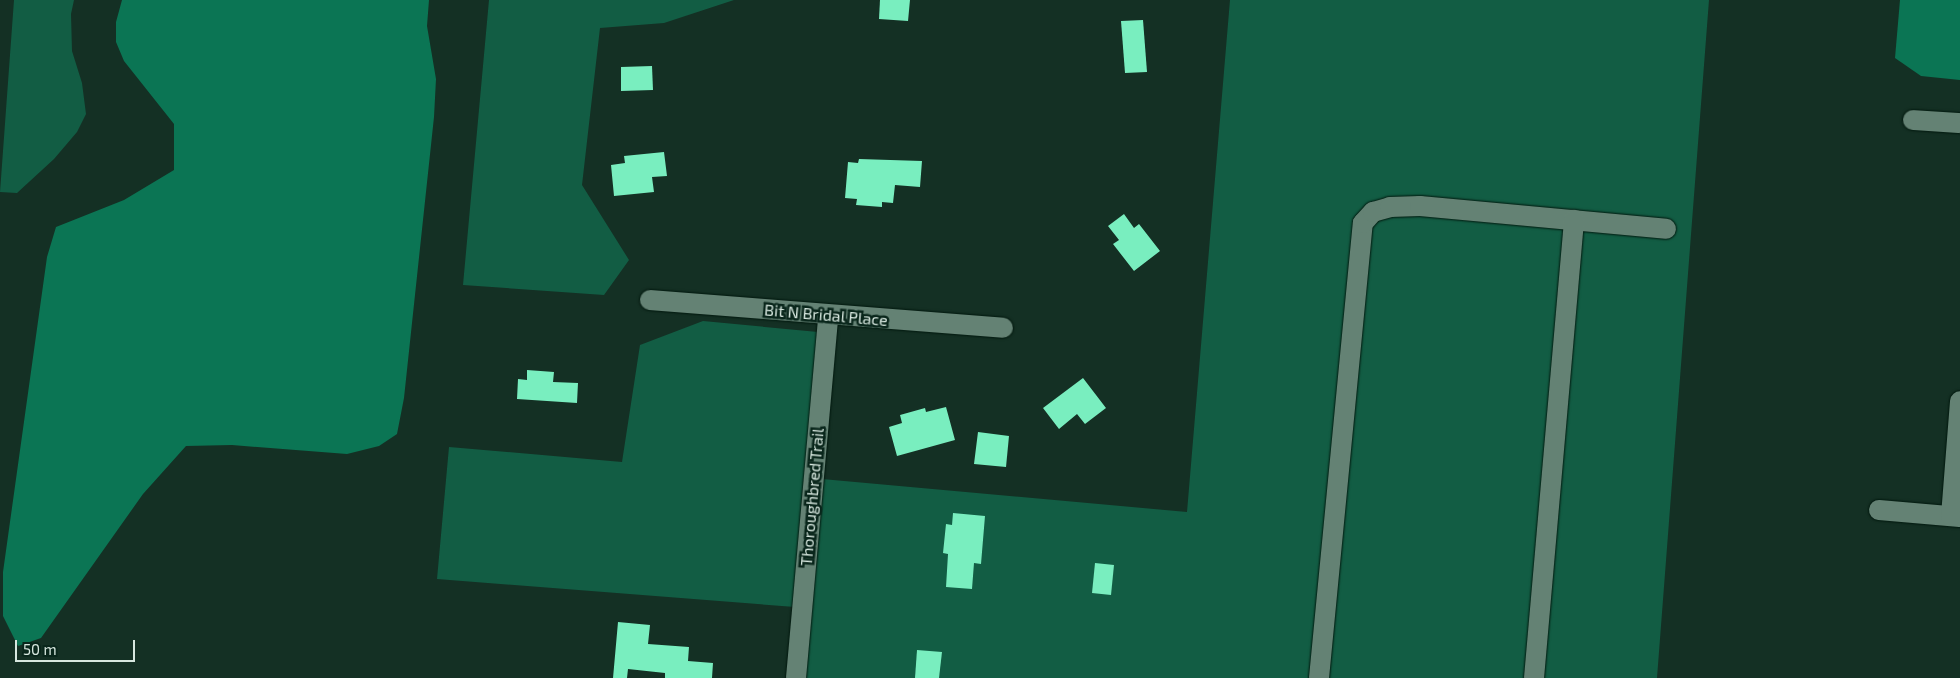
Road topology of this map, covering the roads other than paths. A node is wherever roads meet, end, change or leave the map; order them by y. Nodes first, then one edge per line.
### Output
1 (1913, 120) dead end
2 (1960, 123) edge
3 (1574, 220) junction
4 (1666, 228) dead end
5 (650, 300) dead end
6 (828, 316) junction
7 (1003, 328) dead end
8 (1960, 401) edge
9 (1879, 510) dead end
10 (1956, 516) edge
11 (796, 678) edge
12 (1320, 678) edge
13 (1534, 678) edge

1 - 2 street
3 - 4 street
3 - 12 street
3 - 13 street
5 - 6 street, Bit N Bridal Place
6 - 7 street, Bit N Bridal Place
6 - 11 street, Thoroughbred Trail
8 - 10 street
9 - 10 street

